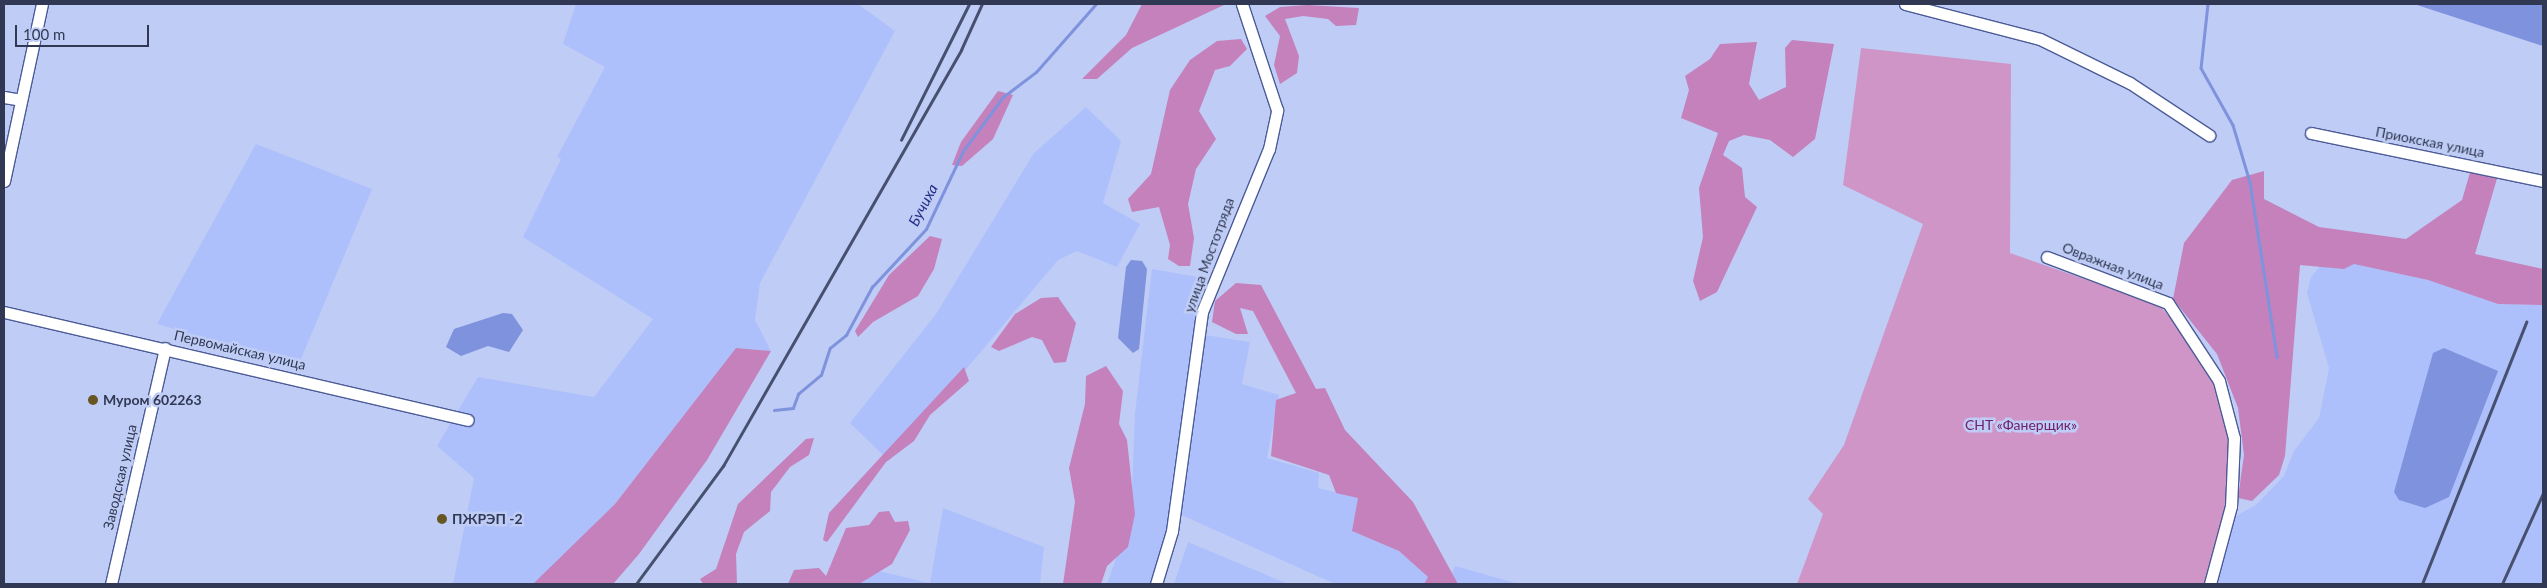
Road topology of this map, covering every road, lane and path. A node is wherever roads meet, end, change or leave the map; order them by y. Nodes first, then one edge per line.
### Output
1 (42, 4) edge
2 (1242, 4) edge
3 (1905, 4) edge
4 (4, 97) edge
5 (21, 100) junction
6 (2311, 133) dead end
7 (2209, 135) dead end
8 (4, 181) edge
9 (2543, 181) edge
10 (2047, 257) dead end
11 (4, 312) edge
12 (164, 348) junction
13 (468, 420) dead end
14 (111, 584) edge
15 (1156, 584) edge
16 (2210, 584) edge

1 - 5 street
2 - 15 street, улица Мостотряда
3 - 7 street
4 - 5 street
5 - 8 street
6 - 9 street, Приокская улица
10 - 16 street, Овражная улица
11 - 12 street, Первомайская улица
12 - 13 street, Первомайская улица
12 - 14 street, Заводская улица

